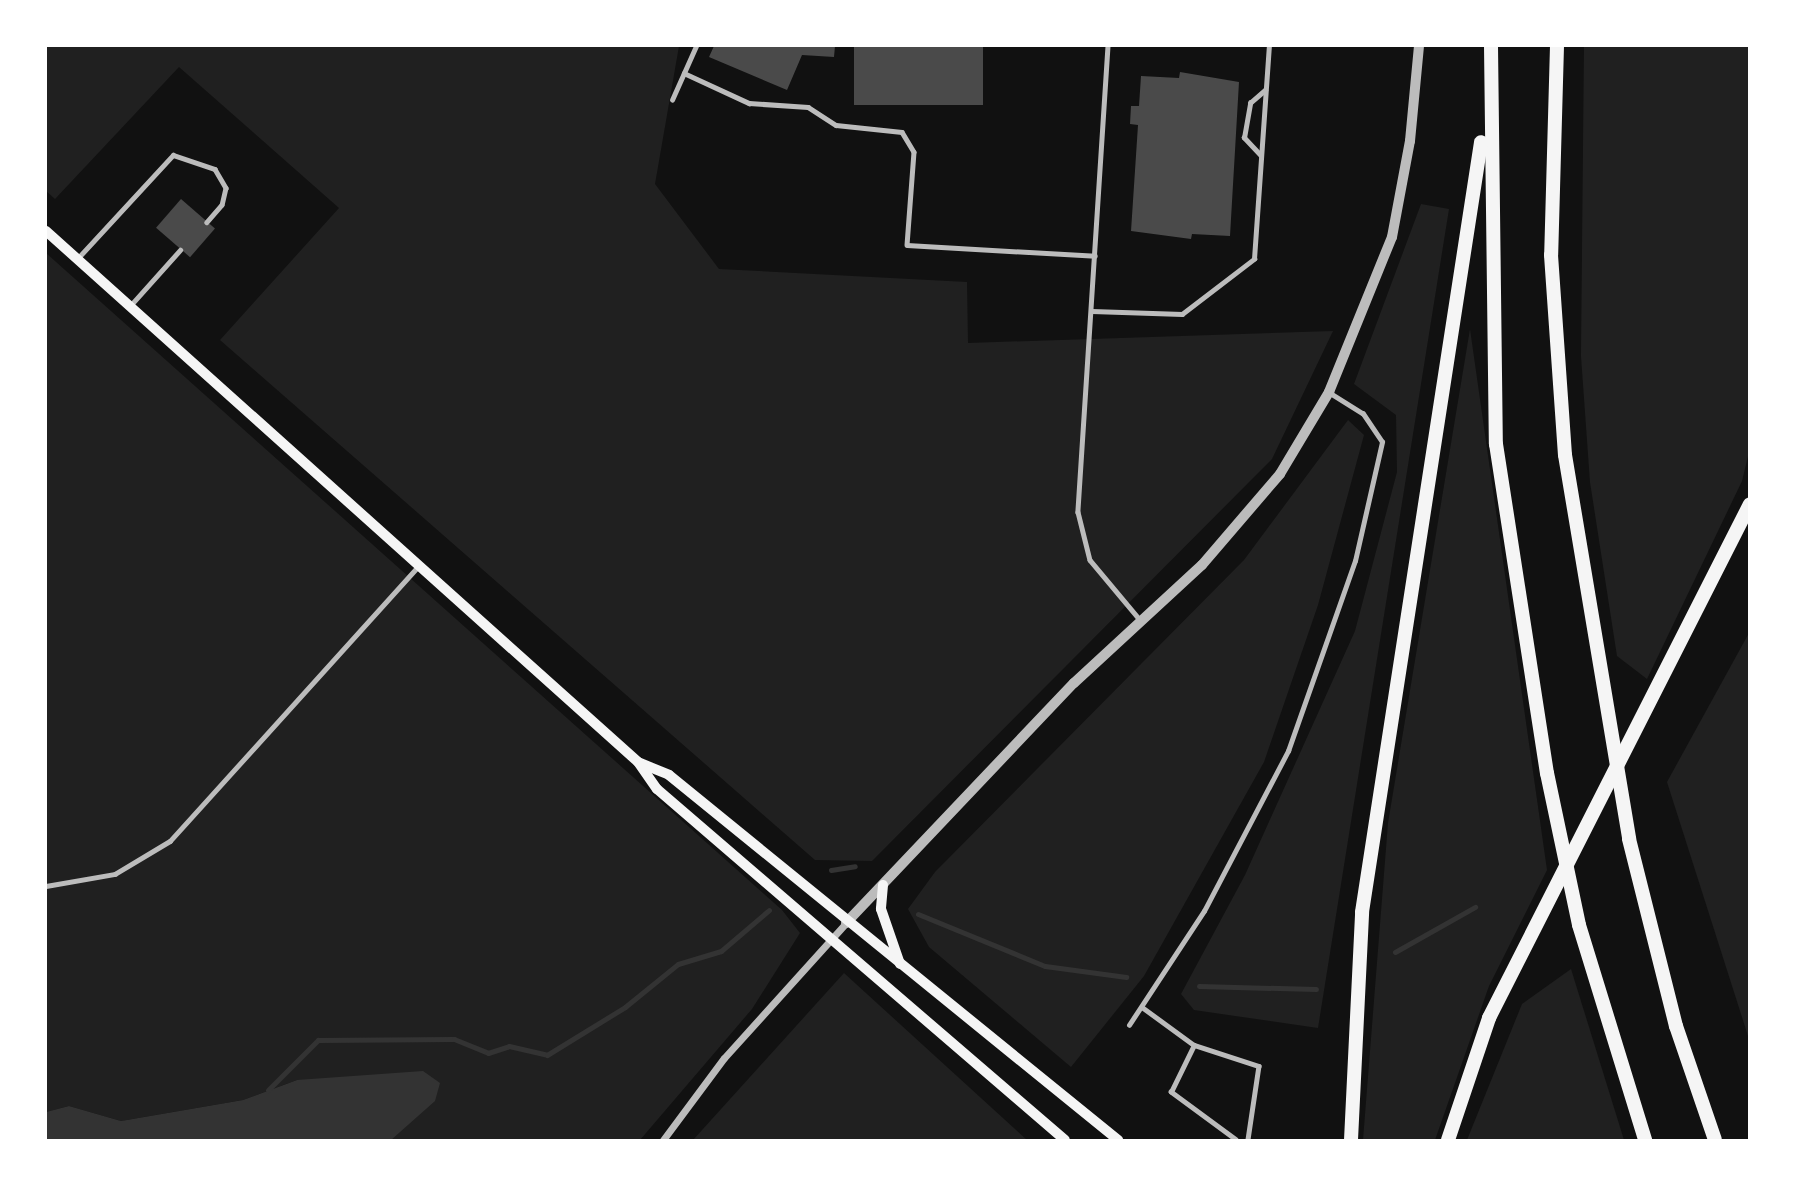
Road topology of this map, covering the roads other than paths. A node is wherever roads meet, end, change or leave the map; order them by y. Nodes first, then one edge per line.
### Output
1 (696, 46) edge
2 (1108, 46) edge
3 (1269, 46) edge
4 (1419, 46) edge
5 (1491, 46) edge
6 (1557, 46) edge
7 (684, 73) junction
8 (1266, 89) junction
9 (672, 100) dead end
10 (1487, 106) junction
11 (1261, 156) junction
12 (207, 222) dead end
13 (46, 231) edge
14 (180, 250) dead end
15 (1095, 256) junction
16 (77, 259) junction
17 (130, 307) junction
18 (1092, 312) junction
19 (1329, 392) junction
20 (1749, 504) edge
21 (418, 567) junction
22 (1142, 621) junction
23 (638, 762) junction
24 (883, 885) junction
25 (46, 886) edge
26 (846, 923) junction
27 (830, 941) junction
28 (902, 967) junction
29 (1142, 1007) junction
30 (1129, 1025) dead end
31 (1194, 1045) junction
32 (663, 1140) edge
33 (1065, 1140) edge
34 (1118, 1140) edge
35 (1236, 1140) edge
36 (1248, 1140) edge
37 (1350, 1140) edge
38 (1448, 1140) edge
39 (1645, 1140) edge
40 (1715, 1140) edge

1 - 7 lane
2 - 15 lane
3 - 8 lane
4 - 19 street
5 - 10 highway
6 - 40 highway
7 - 9 lane
7 - 15 lane
8 - 11 lane
8 - 11 lane
10 - 37 highway
10 - 39 highway
11 - 18 lane
12 - 16 lane
13 - 16 main road
14 - 17 lane
15 - 18 lane
16 - 17 main road
17 - 21 main road
18 - 22 lane
19 - 22 street
19 - 29 lane
20 - 38 highway
21 - 23 main road
21 - 25 lane
22 - 24 street
23 - 26 main road
23 - 27 main road
24 - 26 street
24 - 28 main road
26 - 27 street
26 - 28 main road
27 - 32 street
27 - 33 main road
28 - 34 main road
29 - 30 lane
29 - 31 lane
31 - 35 lane
31 - 36 lane

